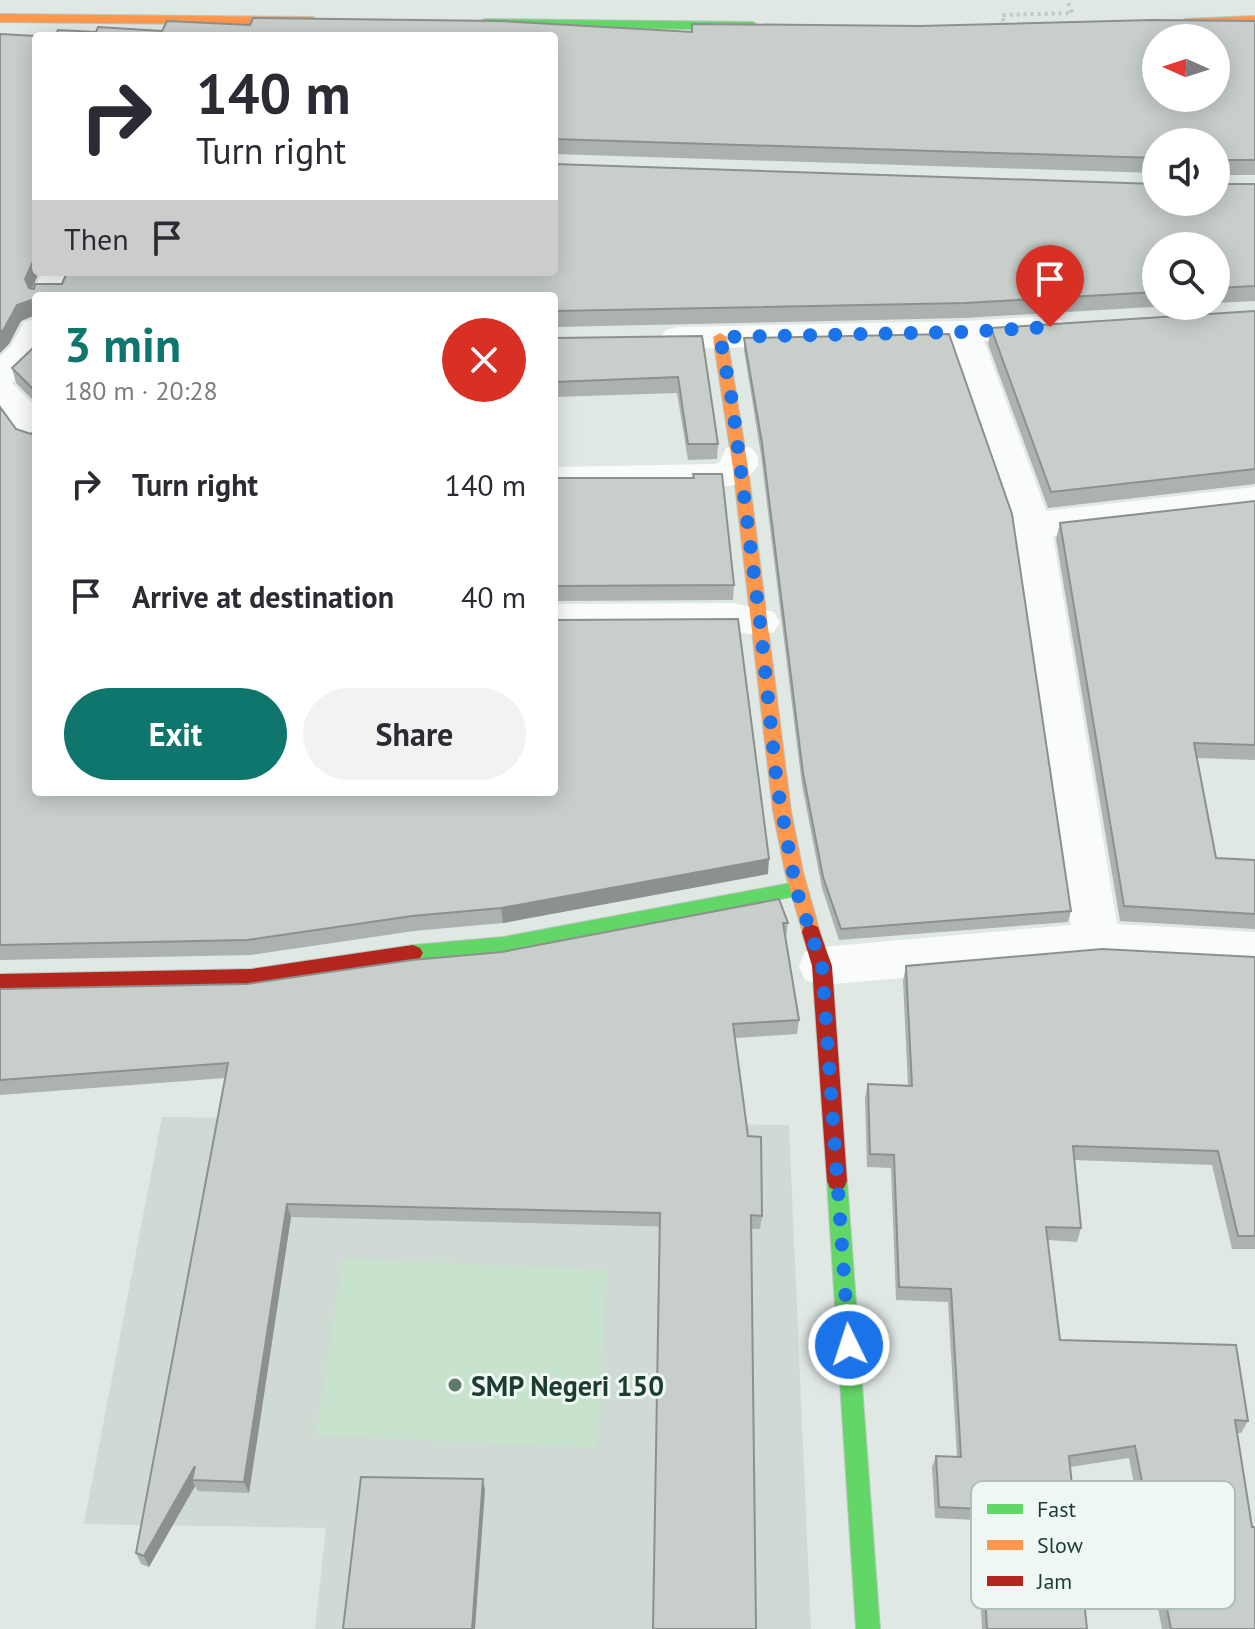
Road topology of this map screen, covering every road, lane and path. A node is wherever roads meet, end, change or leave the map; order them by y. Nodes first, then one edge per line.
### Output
1 (1067, 0) edge
2 (0, 18) edge
3 (1255, 20) edge
4 (326, 22) edge
5 (465, 23) edge
6 (1166, 24) edge
7 (775, 27) edge
8 (167, 28) edge
9 (1005, 28) edge
10 (1086, 324) edge
11 (963, 332) junction
12 (720, 337) junction
13 (645, 339) edge
14 (32, 344) edge
15 (0, 375) edge
16 (0, 391) edge
17 (32, 429) edge
18 (739, 455) junction
19 (558, 479) edge
20 (1255, 500) edge
21 (1032, 525) junction
22 (558, 618) edge
23 (760, 622) junction
24 (796, 889) junction
25 (1097, 942) junction
26 (1255, 951) edge
27 (822, 966) junction
28 (0, 982) edge
29 (868, 1629) edge

1 - 9 path
2 - 8 street
3 - 6 street
4 - 8 street
5 - 7 street
10 - 11 street
11 - 12 street
11 - 21 street
12 - 13 street
12 - 18 street
14 - 15 street
16 - 17 street
18 - 19 street
18 - 23 street
20 - 21 street
21 - 25 street
22 - 23 street
23 - 24 street
24 - 27 street
24 - 28 street
25 - 26 street
25 - 27 street
27 - 29 street

